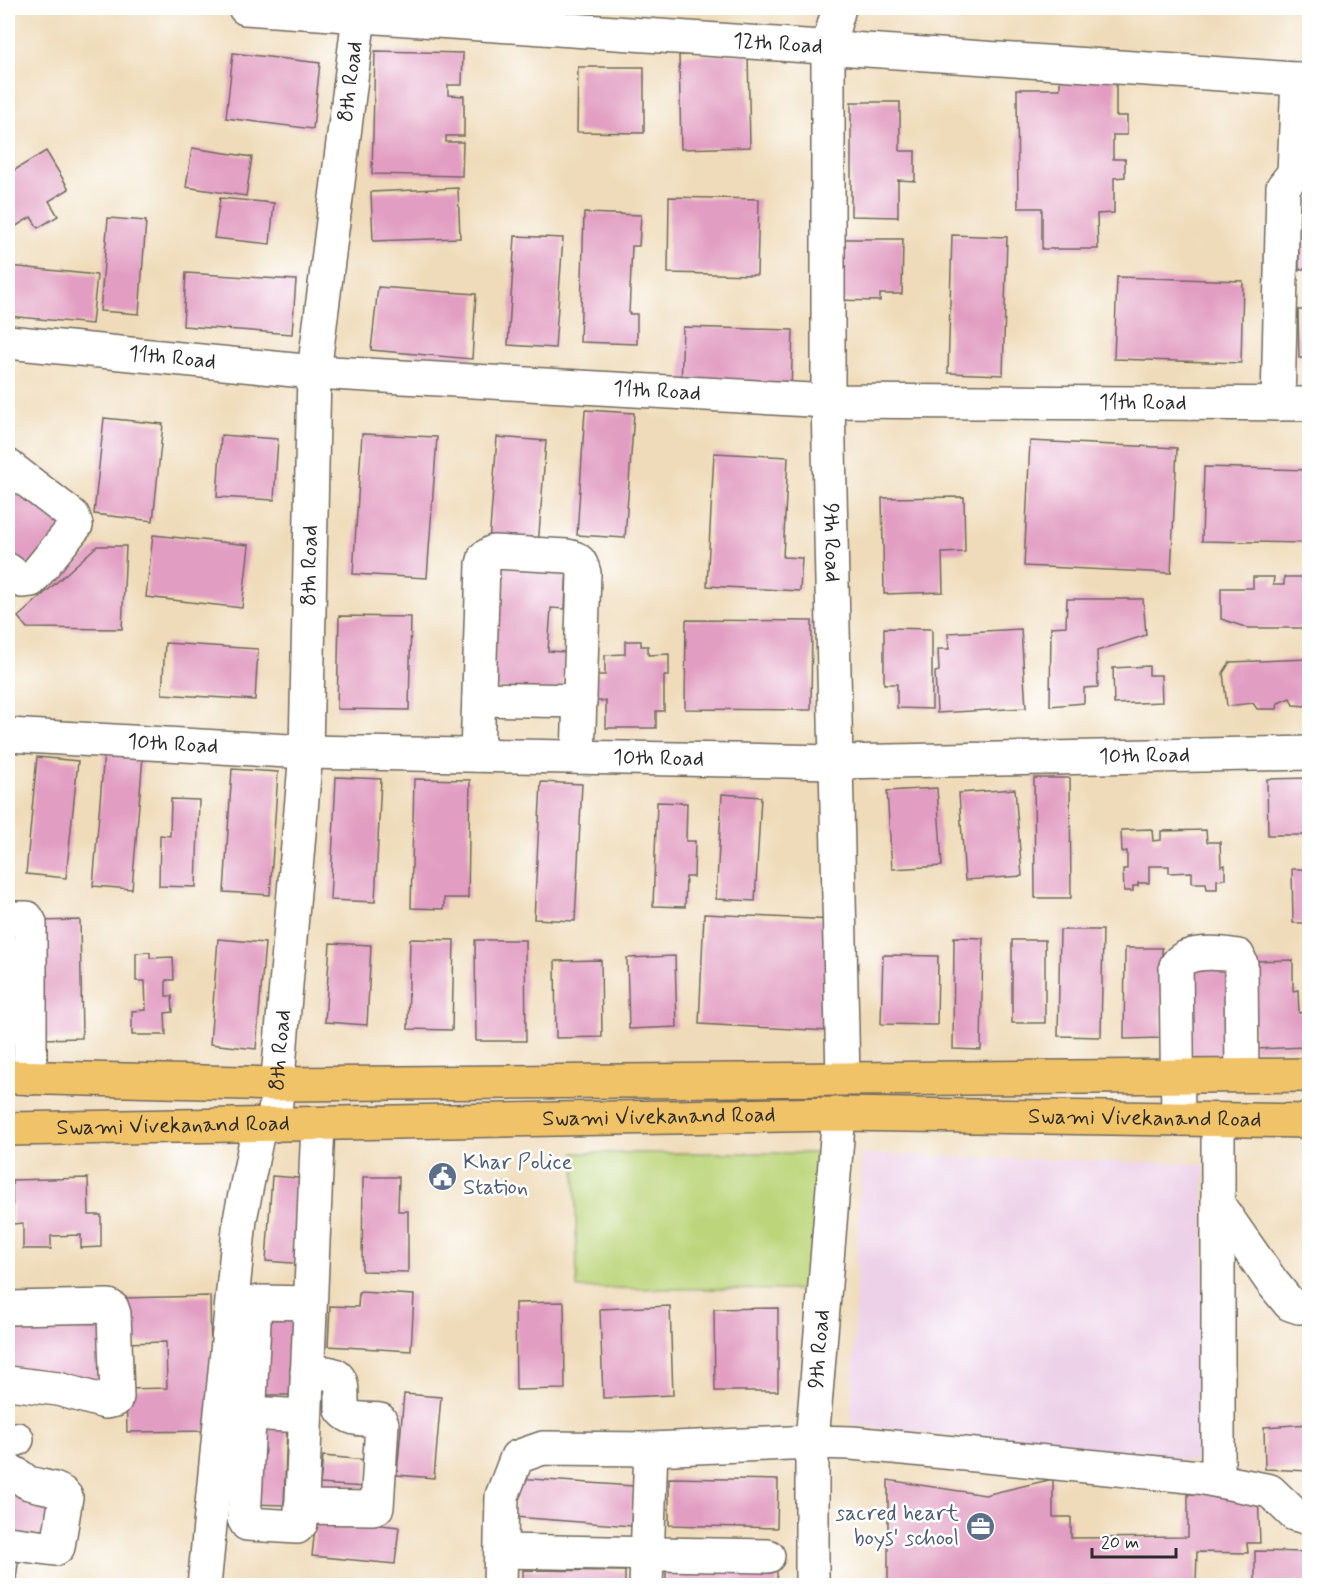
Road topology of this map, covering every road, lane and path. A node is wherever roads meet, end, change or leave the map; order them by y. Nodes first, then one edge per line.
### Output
1 (245, 8) edge
2 (839, 8) edge
3 (359, 11) edge
4 (828, 47) junction
5 (1304, 80) edge
6 (8, 342) edge
7 (314, 372) junction
8 (828, 401) junction
9 (1294, 404) edge
10 (8, 466) edge
11 (8, 570) edge
12 (479, 699) junction
13 (580, 701) junction
14 (8, 735) edge
15 (306, 752) junction
16 (1310, 753) edge
17 (477, 755) junction
18 (578, 757) junction
19 (835, 762) junction
20 (8, 918) edge
21 (1242, 1075) junction
22 (1310, 1075) edge
23 (1177, 1076) junction
24 (19, 1077) edge
25 (843, 1078) junction
26 (162, 1081) junction
27 (278, 1084) junction
28 (839, 1114) junction
29 (1178, 1119) junction
30 (1218, 1120) junction
31 (1310, 1122) edge
32 (318, 1124) junction
33 (267, 1126) junction
34 (163, 1127) junction
35 (8, 1130) edge
36 (1219, 1206) junction
37 (310, 1303) junction
38 (1310, 1307) edge
39 (8, 1308) edge
40 (307, 1372) junction
41 (8, 1383) edge
42 (249, 1413) junction
43 (305, 1416) junction
44 (812, 1442) junction
45 (651, 1449) junction
46 (8, 1471) edge
47 (1218, 1480) junction
48 (301, 1507) junction
49 (1310, 1518) edge
50 (8, 1544) edge
51 (501, 1551) junction
52 (768, 1556) dead end
53 (647, 1570) edge
54 (204, 1586) edge
55 (500, 1586) edge
56 (812, 1586) edge

1 - 3 street, 12th Road
2 - 4 street, 9th Road
3 - 4 street, 12th Road
3 - 7 street, 8th Road
4 - 5 street, 12th Road
4 - 8 street, 9th Road
5 - 9 street
6 - 7 street, 11th Road
7 - 8 street, 11th Road
7 - 15 street, 8th Road
8 - 9 street, 11th Road
8 - 19 street, 9th Road
10 - 11 street
12 - 13 street
12 - 13 street
12 - 17 street
13 - 18 street
14 - 15 street, 10th Road
15 - 17 street, 10th Road
15 - 27 street, 8th Road
16 - 19 street, 10th Road
17 - 18 street, 10th Road
18 - 19 street, 10th Road
19 - 25 street, 9th Road
20 - 24 street
21 - 22 main road, Swami Vivekanand Road
21 - 23 main road, Swami Vivekanand Road
21 - 23 street
23 - 25 main road, Swami Vivekanand Road
23 - 29 street
24 - 26 main road, Swami Vivekanand Road
25 - 27 main road, Swami Vivekanand Road
26 - 27 main road, Swami Vivekanand Road
26 - 34 main road
27 - 33 street, 8th Road
28 - 29 main road, Swami Vivekanand Road
28 - 32 main road, Swami Vivekanand Road
28 - 44 street, 9th Road
29 - 30 main road, Swami Vivekanand Road
30 - 31 main road, Swami Vivekanand Road
30 - 36 street
32 - 33 main road, Swami Vivekanand Road
32 - 37 street
33 - 34 main road, Swami Vivekanand Road
33 - 54 street, 8th Road
34 - 35 main road, Swami Vivekanand Road
36 - 38 street
36 - 47 street
37 - 40 street
37 - 42 street
39 - 41 street
40 - 43 street
40 - 48 street
42 - 43 street
42 - 48 street
43 - 48 street
44 - 45 street
44 - 47 street
44 - 56 street, 9th Road
45 - 51 street
45 - 53 street
46 - 50 street
47 - 49 street
51 - 53 street
51 - 55 street
52 - 53 street

